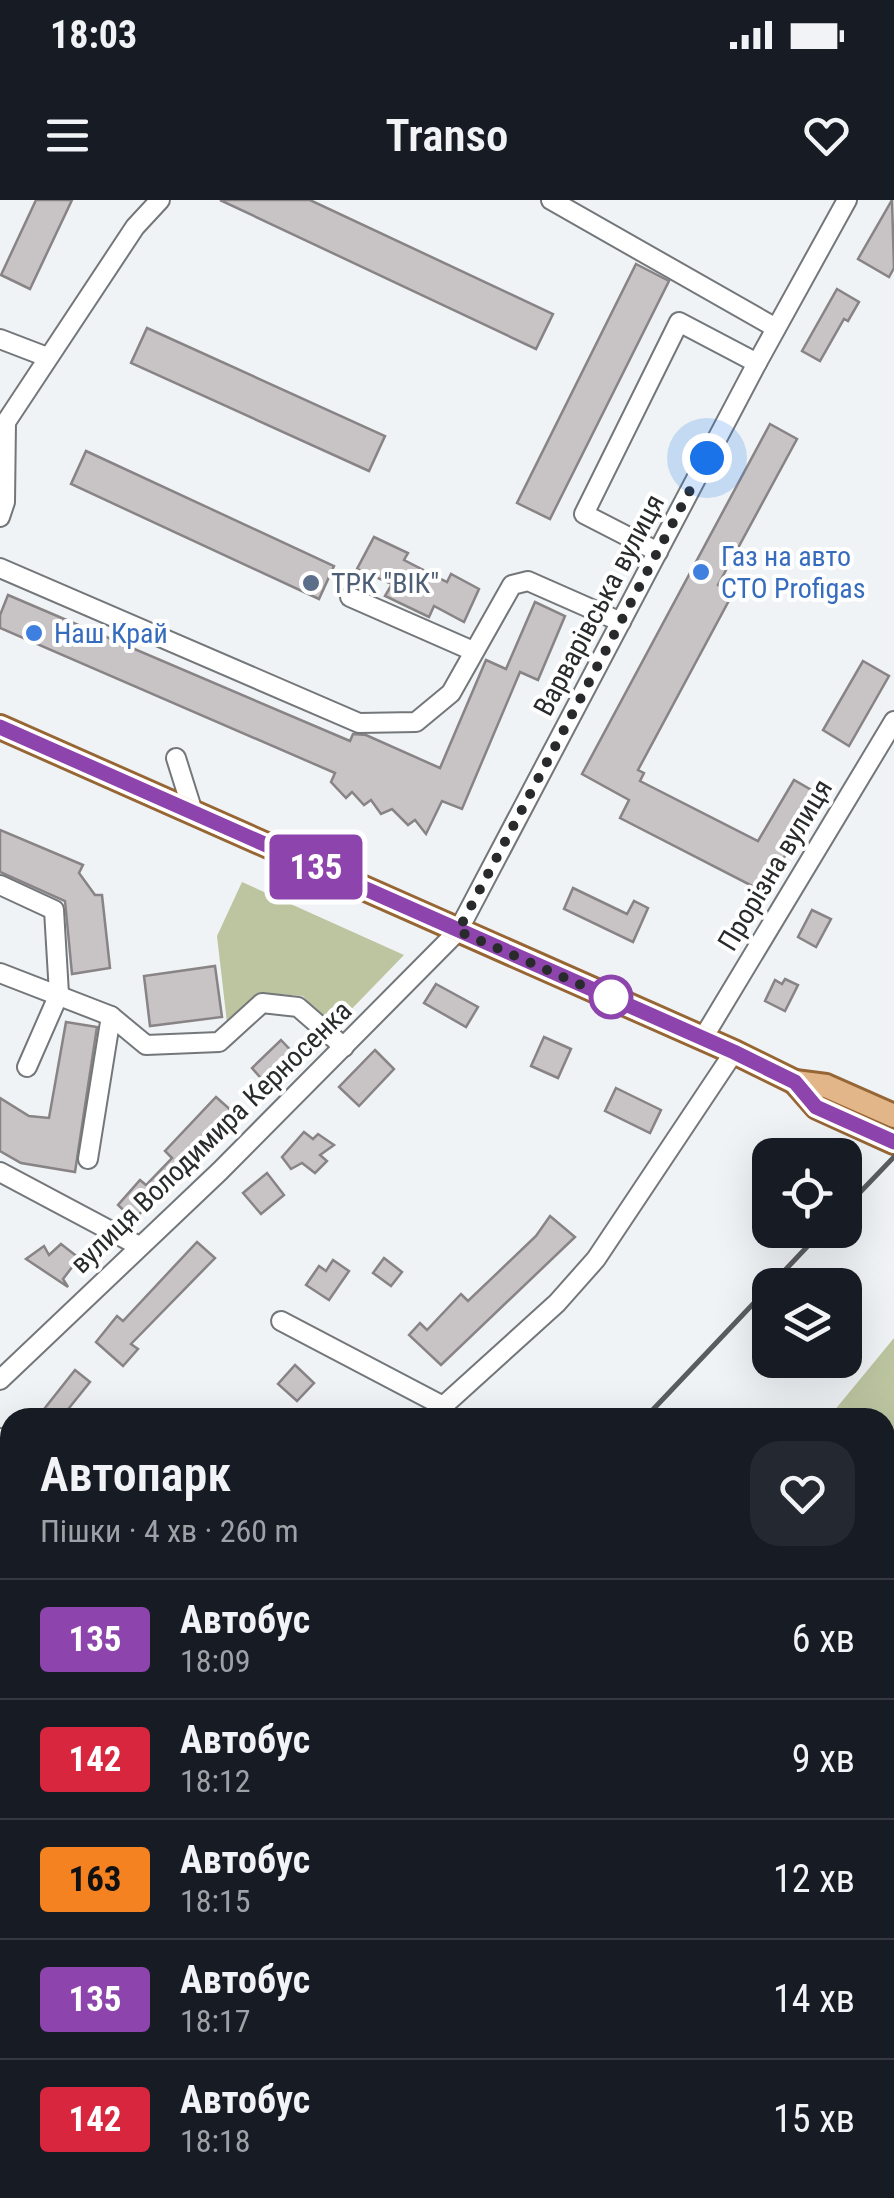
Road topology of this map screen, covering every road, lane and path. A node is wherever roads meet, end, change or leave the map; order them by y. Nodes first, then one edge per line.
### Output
1 (551, 200) edge
2 (847, 200) edge
3 (158, 201) edge
4 (776, 328) junction
5 (0, 339) edge
6 (47, 357) junction
7 (757, 363) junction
8 (2, 452) edge
9 (0, 518) edge
10 (658, 552) junction
11 (0, 568) edge
12 (350, 597) dead end
13 (621, 622) junction
14 (473, 651) junction
15 (894, 721) edge
16 (0, 727) edge
17 (176, 758) dead end
18 (192, 812) junction
19 (0, 885) edge
20 (458, 931) junction
21 (0, 973) edge
22 (59, 994) junction
23 (111, 1016) junction
24 (703, 1038) junction
25 (344, 1047) junction
26 (734, 1052) junction
27 (27, 1066) dead end
28 (795, 1082) junction
29 (894, 1116) edge
30 (894, 1142) edge
31 (88, 1159) dead end
32 (0, 1172) edge
33 (138, 1246) junction
34 (280, 1321) dead end
35 (0, 1380) edge
36 (430, 1408) edge
37 (441, 1408) edge

1 - 4 street
2 - 4 street, Варварівська вулиця
3 - 6 street
4 - 7 street, Варварівська вулиця
5 - 6 street
6 - 8 street
7 - 10 street, Варварівська вулиця
7 - 10 street
8 - 9 street
10 - 13 street, Варварівська вулиця
11 - 14 street
12 - 14 street
13 - 14 street
13 - 20 street, Варварівська вулиця
15 - 24 street, Прорізна вулиця
16 - 18 main road
17 - 18 street
18 - 20 main road
19 - 22 street
20 - 24 main road
20 - 25 street, вулиця Володимира Керносенка
21 - 22 street
22 - 23 street
22 - 27 street
23 - 25 street
23 - 31 street
24 - 26 main road
25 - 33 street, вулиця Володимира Керносенка
26 - 28 main road
26 - 37 street
28 - 29 main road
28 - 30 main road
32 - 33 street
33 - 35 street, вулиця Володимира Керносенка
34 - 36 street

